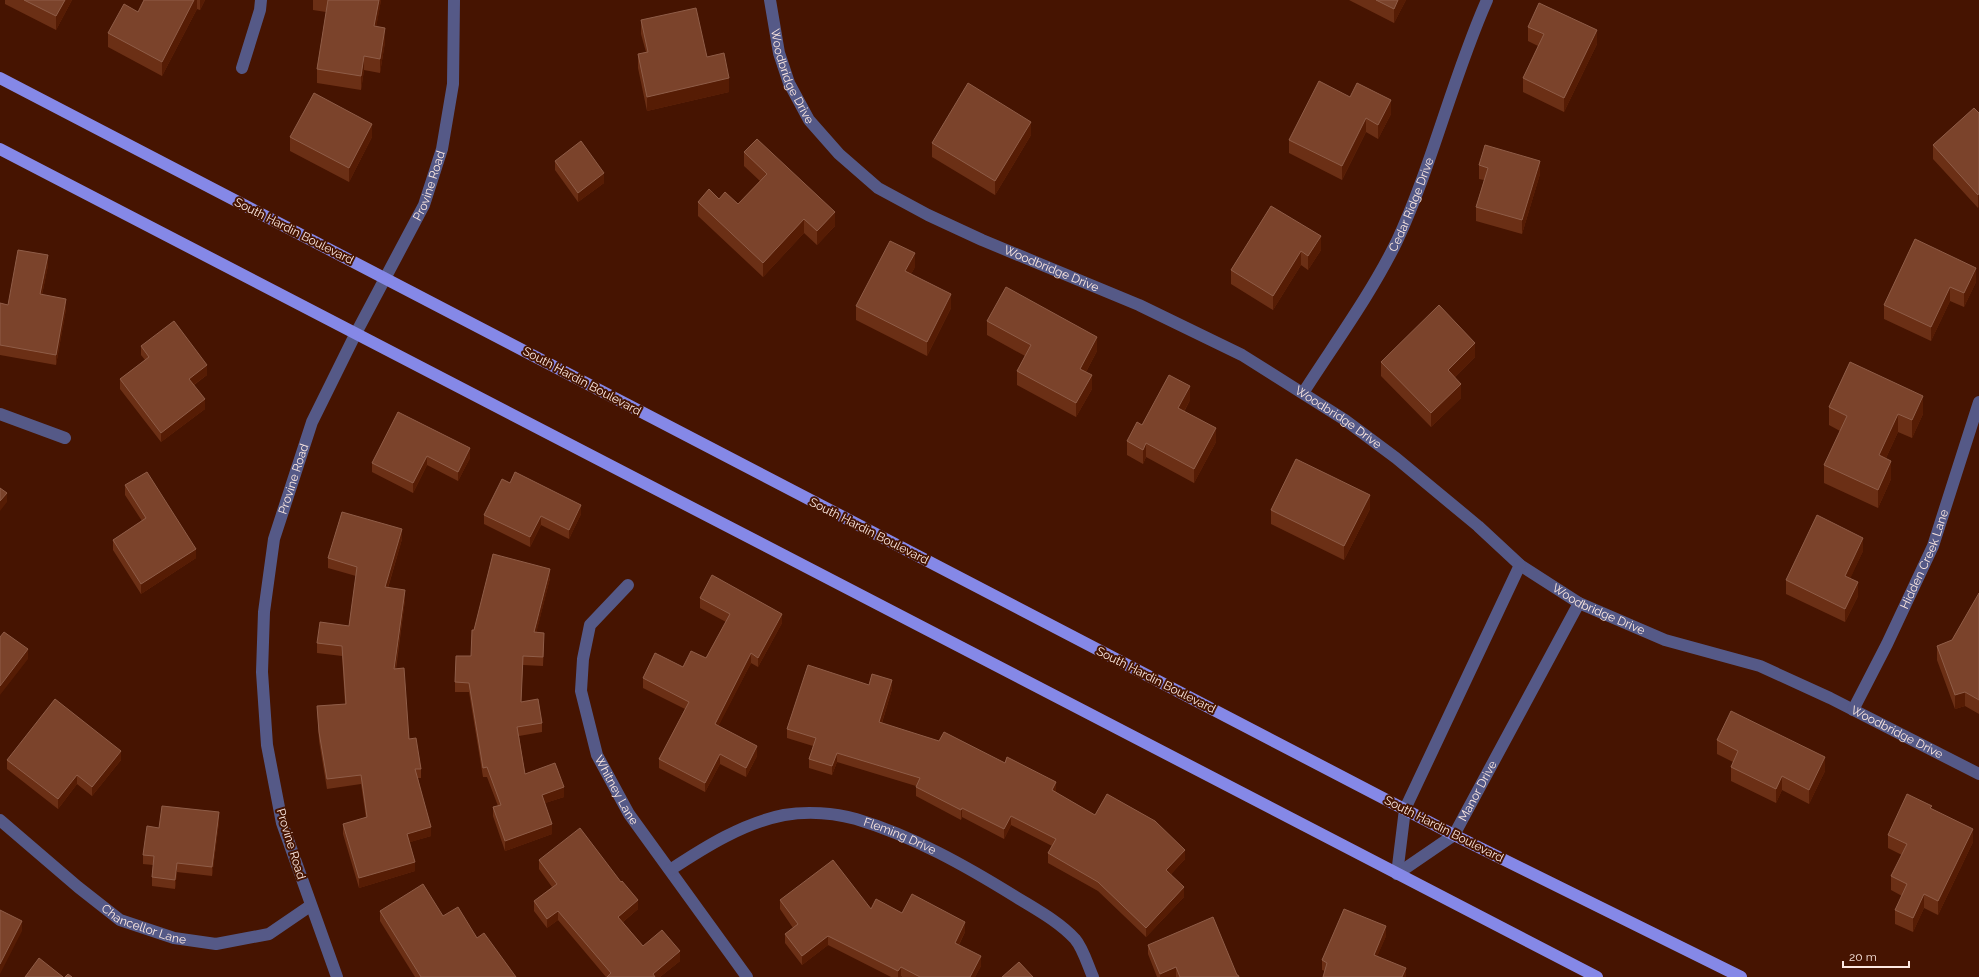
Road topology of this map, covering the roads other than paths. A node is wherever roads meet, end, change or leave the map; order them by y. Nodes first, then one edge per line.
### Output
1 (261, 0) edge
2 (454, 0) edge
3 (770, 0) edge
4 (1487, 0) edge
5 (242, 68) dead end
6 (0, 78) edge
7 (0, 149) edge
8 (385, 278) junction
9 (355, 335) junction
10 (1303, 393) junction
11 (1979, 402) edge
12 (0, 414) edge
13 (65, 438) dead end
14 (1520, 565) junction
15 (628, 585) dead end
16 (1579, 603) junction
17 (1853, 710) junction
18 (1979, 774) edge
19 (1405, 809) junction
20 (0, 820) edge
21 (1454, 835) junction
22 (670, 870) junction
23 (1397, 874) junction
24 (310, 906) junction
25 (337, 977) edge
26 (747, 977) edge
27 (1093, 977) edge
28 (1597, 977) edge
29 (1741, 977) edge

1 - 5 street
2 - 8 street, Provine Road
3 - 10 street, Woodbridge Drive
4 - 10 street, Cedar Ridge Drive
6 - 8 main road, South Hardin Boulevard
7 - 9 main road
8 - 9 street, Provine Road
8 - 19 main road, South Hardin Boulevard
9 - 23 main road
9 - 24 street, Provine Road
10 - 14 street, Woodbridge Drive
11 - 17 street, Hidden Creek Lane
12 - 13 street
14 - 16 street, Woodbridge Drive
14 - 19 street
15 - 22 street, Whitney Lane
16 - 17 street, Woodbridge Drive
16 - 21 street, Manor Drive
17 - 18 street, Woodbridge Drive
19 - 21 main road, South Hardin Boulevard
19 - 23 street
20 - 24 street, Chancellor Lane
21 - 23 street, Manor Drive
21 - 29 main road, South Hardin Boulevard
22 - 26 street, Whitney Lane
22 - 27 street, Fleming Drive
23 - 28 main road
24 - 25 street, Provine Road

